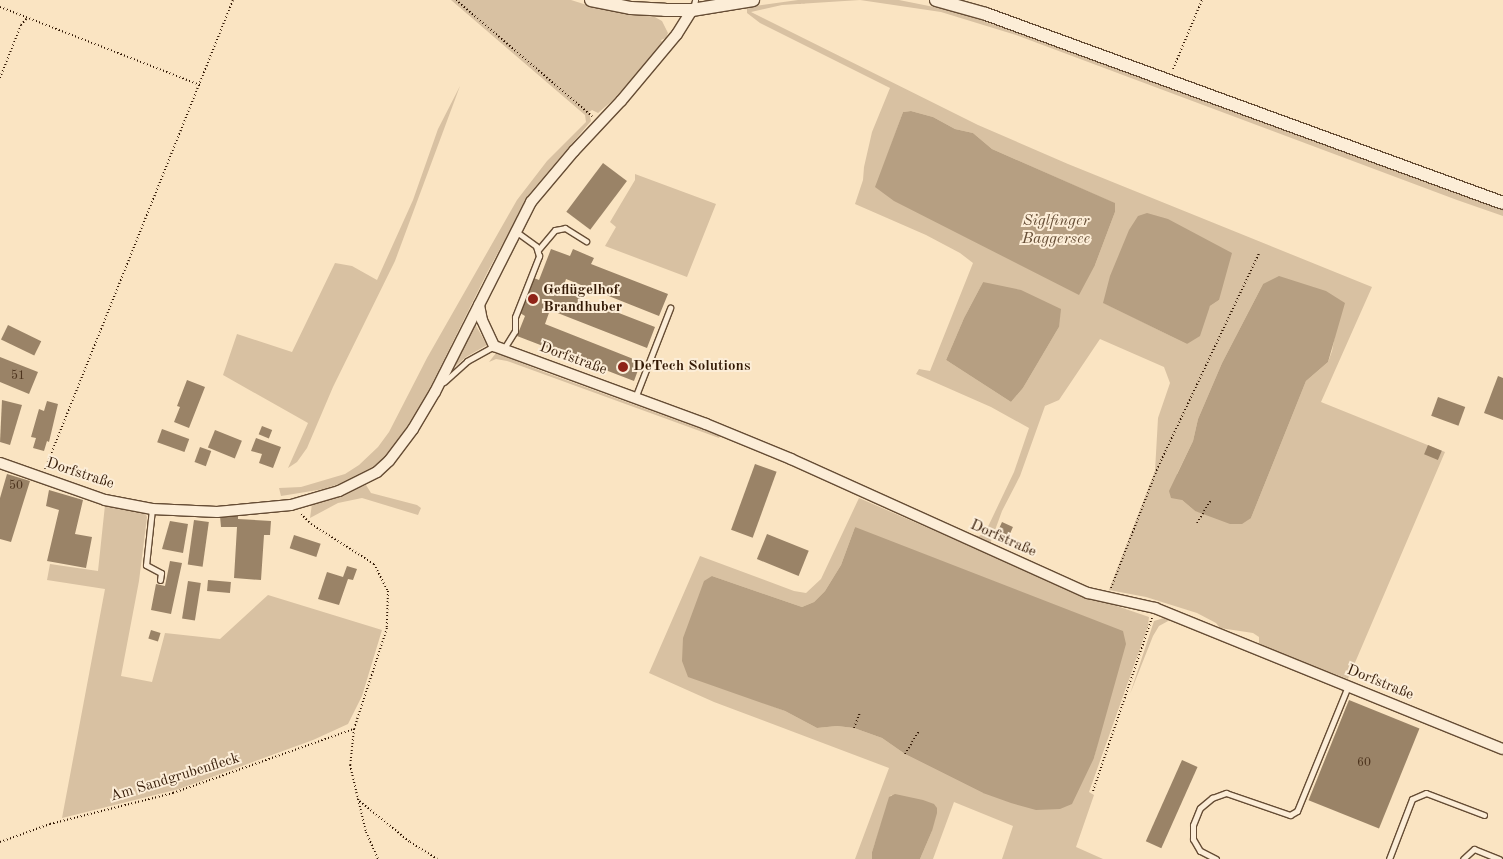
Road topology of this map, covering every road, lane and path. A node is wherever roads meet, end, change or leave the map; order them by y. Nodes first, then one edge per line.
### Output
1 (234, 0) edge
2 (456, 0) edge
3 (591, 0) edge
4 (753, 0) edge
5 (936, 0) edge
6 (1202, 0) edge
7 (694, 5) edge
8 (0, 7) edge
9 (27, 18) junction
10 (0, 78) edge
11 (1166, 81) junction
12 (200, 85) junction
13 (599, 122) junction
14 (1503, 203) edge
15 (515, 231) junction
16 (586, 241) dead end
17 (538, 250) junction
18 (1259, 253) dead end
19 (479, 305) junction
20 (670, 308) dead end
21 (498, 348) junction
22 (435, 392) junction
23 (635, 398) junction
24 (0, 463) edge
25 (41, 478) junction
26 (1210, 501) dead end
27 (291, 505) junction
28 (152, 509) junction
29 (1197, 523) dead end
30 (160, 580) dead end
31 (1107, 597) junction
32 (1155, 608) junction
33 (1348, 686) junction
34 (860, 712) dead end
35 (854, 728) dead end
36 (354, 729) junction
37 (918, 732) dead end
38 (1503, 749) edge
39 (905, 754) dead end
40 (1093, 791) dead end
41 (358, 799) junction
42 (1484, 815) dead end
43 (0, 842) edge
44 (378, 859) edge
45 (437, 859) edge
46 (1216, 859) edge
47 (1389, 859) edge
48 (1463, 859) edge
49 (1499, 859) edge

1 - 12 path
2 - 13 path
3 - 7 street
4 - 7 street
5 - 11 street
6 - 11 path
7 - 13 street, Dorfstraße
8 - 9 path
9 - 10 path
9 - 12 path
11 - 14 street
12 - 25 path
13 - 15 street, Dorfstraße
15 - 17 lane
15 - 19 street, Dorfstraße
16 - 17 lane
17 - 21 lane
18 - 31 path
19 - 21 street
19 - 22 street, Dorfstraße
20 - 23 lane
21 - 22 lane, Dorfstraße
21 - 23 street, Dorfstraße
22 - 27 street, Dorfstraße
23 - 31 street, Dorfstraße
24 - 25 street, Dorfstraße
25 - 28 street, Dorfstraße
26 - 29 path
27 - 28 street, Dorfstraße
27 - 36 path
28 - 30 lane
31 - 32 street, Dorfstraße
32 - 33 street, Dorfstraße
32 - 40 path
33 - 38 street, Dorfstraße
33 - 46 lane
34 - 35 path
36 - 41 path
36 - 43 path, Am Sandgrubenfleck
37 - 39 path
41 - 44 path
41 - 45 path
42 - 47 lane
48 - 49 lane

